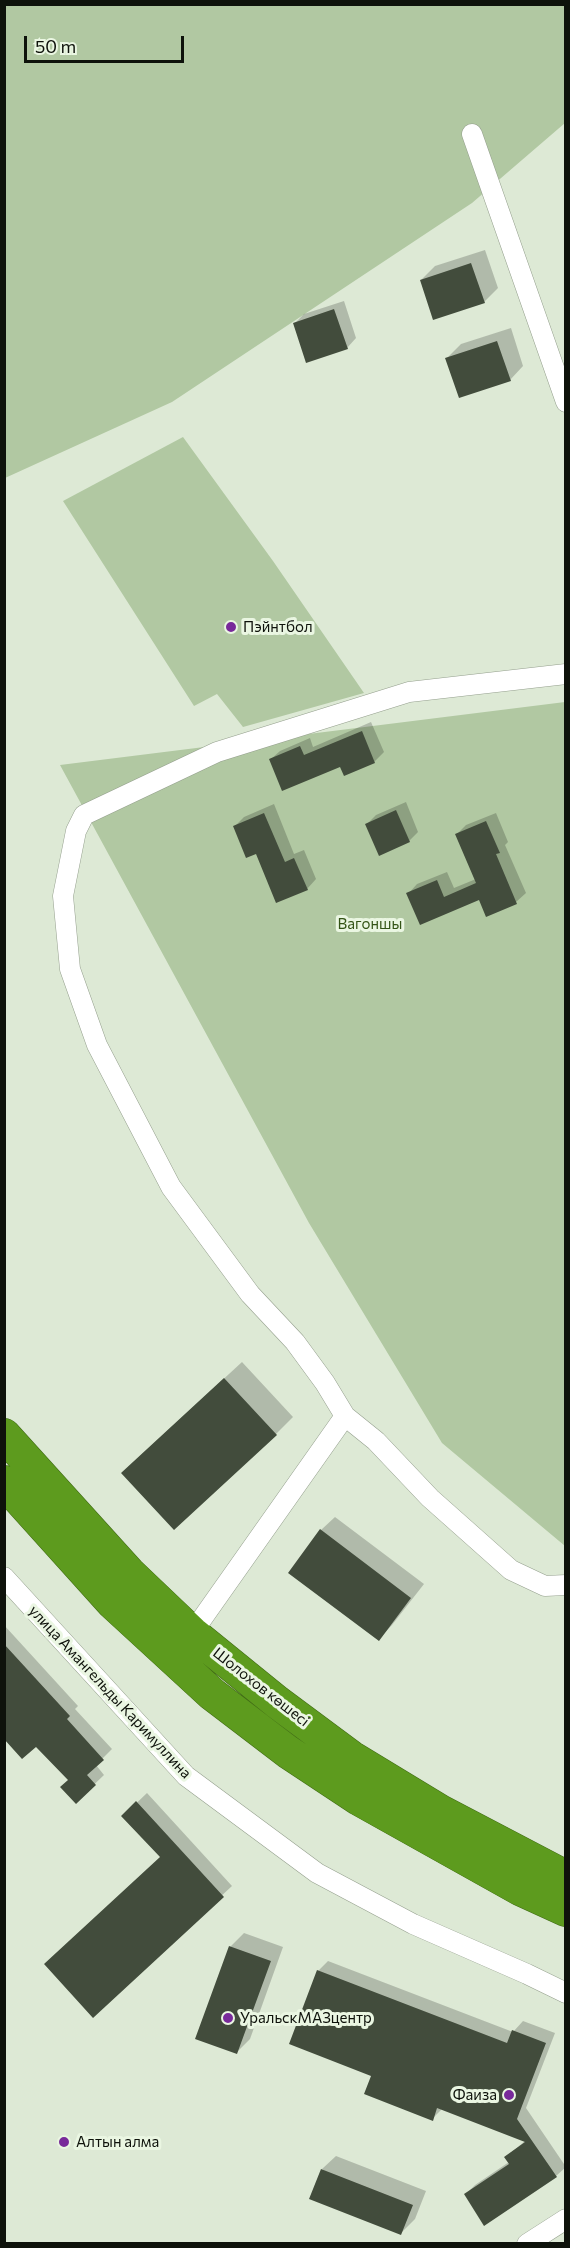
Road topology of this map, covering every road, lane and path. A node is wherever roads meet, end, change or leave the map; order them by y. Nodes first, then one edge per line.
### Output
1 (472, 134) dead end
2 (566, 402) edge
3 (566, 674) edge
4 (345, 1416) junction
5 (4, 1436) edge
6 (4, 1482) edge
7 (4, 1576) edge
8 (566, 1585) edge
9 (192, 1633) junction
10 (566, 1877) edge
11 (566, 1910) edge
12 (566, 1993) edge
13 (566, 2219) edge
14 (527, 2244) edge

1 - 2 street
3 - 4 street
4 - 8 street
4 - 9 street
5 - 9 highway, Шолохов көшесі
6 - 11 highway
7 - 12 street, улица Амангельды Каримуллина
9 - 10 highway, Шолохов көшесі
13 - 14 street

